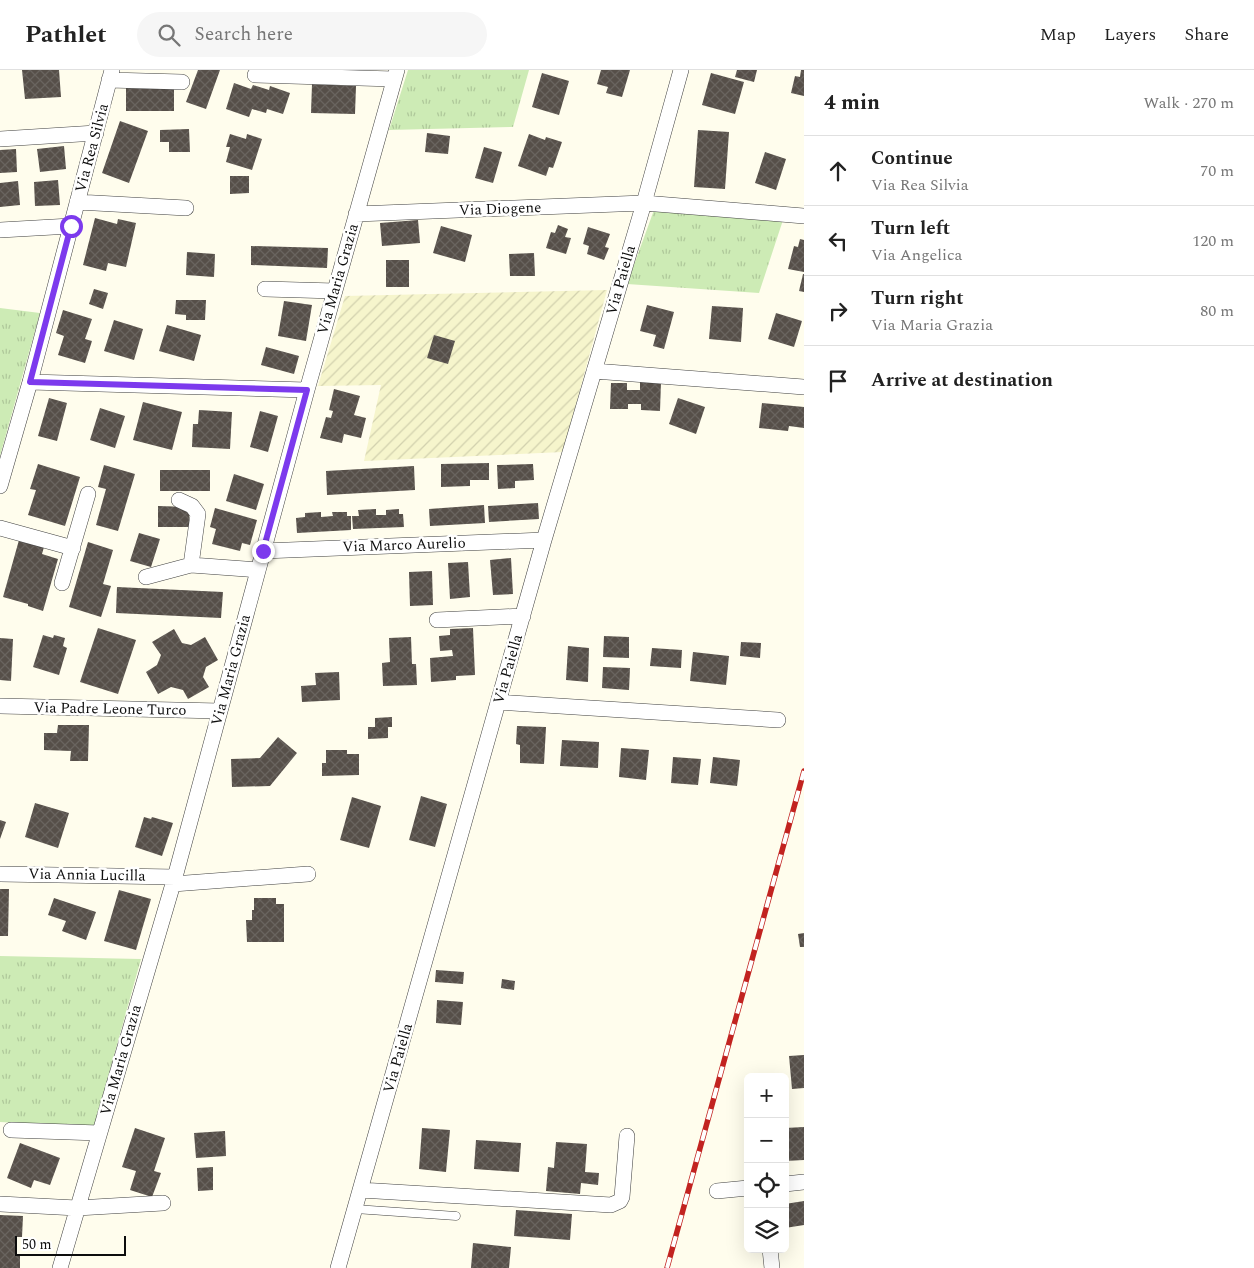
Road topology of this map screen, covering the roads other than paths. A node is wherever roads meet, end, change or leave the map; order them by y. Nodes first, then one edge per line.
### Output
1 (681, 70) edge
2 (396, 74) edge
3 (111, 75) edge
4 (255, 75) dead end
5 (182, 82) dead end
6 (96, 133) junction
7 (0, 139) edge
8 (77, 202) junction
9 (644, 203) junction
10 (186, 208) dead end
11 (356, 214) junction
12 (804, 216) edge
13 (71, 226) junction
14 (0, 230) edge
15 (265, 289) dead end
16 (335, 291) junction
17 (594, 371) junction
18 (30, 382) junction
19 (804, 388) edge
20 (307, 390) junction
21 (0, 486) edge
22 (88, 494) dead end
23 (179, 500) dead end
24 (0, 528) edge
25 (544, 540) junction
26 (72, 548) junction
27 (263, 551) junction
28 (191, 565) junction
29 (258, 570) junction
30 (146, 577) dead end
31 (62, 582) dead end
32 (523, 616) junction
33 (437, 620) dead end
34 (498, 702) junction
35 (0, 706) edge
36 (220, 711) junction
37 (778, 720) dead end
38 (0, 874) edge
39 (308, 874) dead end
40 (174, 880) junction
41 (11, 1130) dead end
42 (99, 1133) junction
43 (627, 1136) dead end
44 (804, 1182) edge
45 (789, 1184) edge
46 (744, 1188) edge
47 (360, 1190) junction
48 (716, 1191) dead end
49 (163, 1203) dead end
50 (0, 1204) edge
51 (77, 1208) junction
52 (355, 1209) junction
53 (456, 1216) dead end
54 (770, 1253) edge
55 (60, 1268) edge
56 (338, 1268) edge
57 (772, 1268) edge

1 - 9 street, Via Paiella
2 - 4 street
2 - 11 street, Via Maria Grazia
3 - 5 street
3 - 6 street, Via Rea Silvia
6 - 7 street, Via Rea Silvia
6 - 8 street, Via Rea Silvia
8 - 10 street, Via Rea Silvia
8 - 13 street, Via Rea Silvia
9 - 11 street, Via Diogene
9 - 12 street, Via Diogene
9 - 17 street, Via Paiella
11 - 16 street, Via Maria Grazia
13 - 14 street
13 - 18 street, Via Rea Silvia
15 - 16 street
16 - 20 street, Via Maria Grazia
17 - 19 street
17 - 25 street, Via Paiella
18 - 20 street
18 - 21 street, Via Rea Silvia
20 - 27 street, Via Maria Grazia
22 - 26 street
23 - 28 street
24 - 26 street
25 - 27 street, Via Marco Aurelio
25 - 32 street, Via Paiella
26 - 31 street
27 - 29 street, Via Maria Grazia
28 - 29 street
28 - 30 street
29 - 36 street, Via Maria Grazia
32 - 33 street
32 - 34 street, Via Paiella
34 - 37 street
34 - 47 street, Via Paiella
35 - 36 street, Via Padre Leone Turco
36 - 40 street, Via Maria Grazia
38 - 40 street, Via Annia Lucilla
39 - 40 street, Via Annia Lucilla
40 - 42 street, Via Maria Grazia
41 - 42 street
42 - 51 street, Via Maria Grazia
43 - 47 street
44 - 45 street
46 - 48 street
47 - 52 street, Via Paiella
49 - 51 street
50 - 51 street
51 - 55 street, Via Maria Grazia
52 - 53 lane
52 - 56 street, Via Paiella
54 - 57 street

